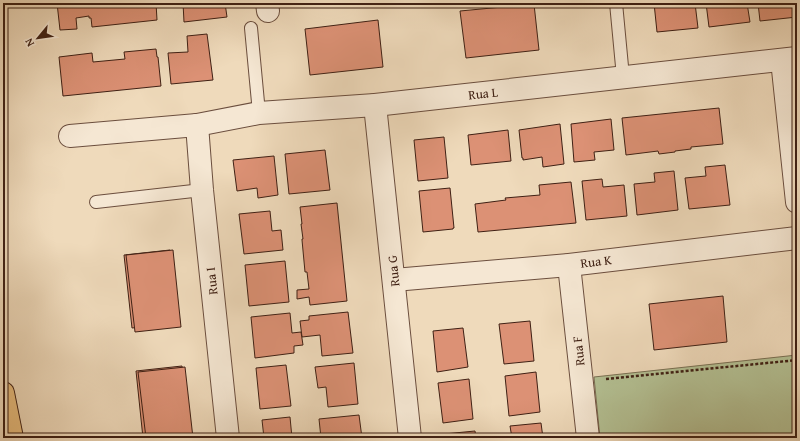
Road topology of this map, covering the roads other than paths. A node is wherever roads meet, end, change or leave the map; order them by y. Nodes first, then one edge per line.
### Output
1 (616, 3) edge
2 (251, 28) dead end
3 (789, 59) edge
4 (623, 77) junction
5 (374, 105) junction
6 (259, 113) junction
7 (197, 125) junction
8 (70, 136) dead end
9 (202, 190) junction
10 (96, 202) dead end
11 (797, 202) edge
12 (797, 238) edge
13 (569, 265) junction
14 (394, 280) junction
15 (3, 393) edge
16 (12, 438) edge
17 (228, 438) edge
18 (410, 438) edge
19 (588, 438) edge

1 - 4 lane
2 - 6 lane
3 - 4 street, Rua L
3 - 11 street
4 - 5 street, Rua L
5 - 6 street, Rua L
5 - 14 street, Rua G
6 - 7 street, Rua L
7 - 8 street, Rua L
7 - 9 street, Rua I
9 - 10 lane
9 - 17 street, Rua I
12 - 13 street, Rua K
13 - 14 street, Rua K
13 - 19 street, Rua F
14 - 18 street, Rua G
15 - 16 main road

